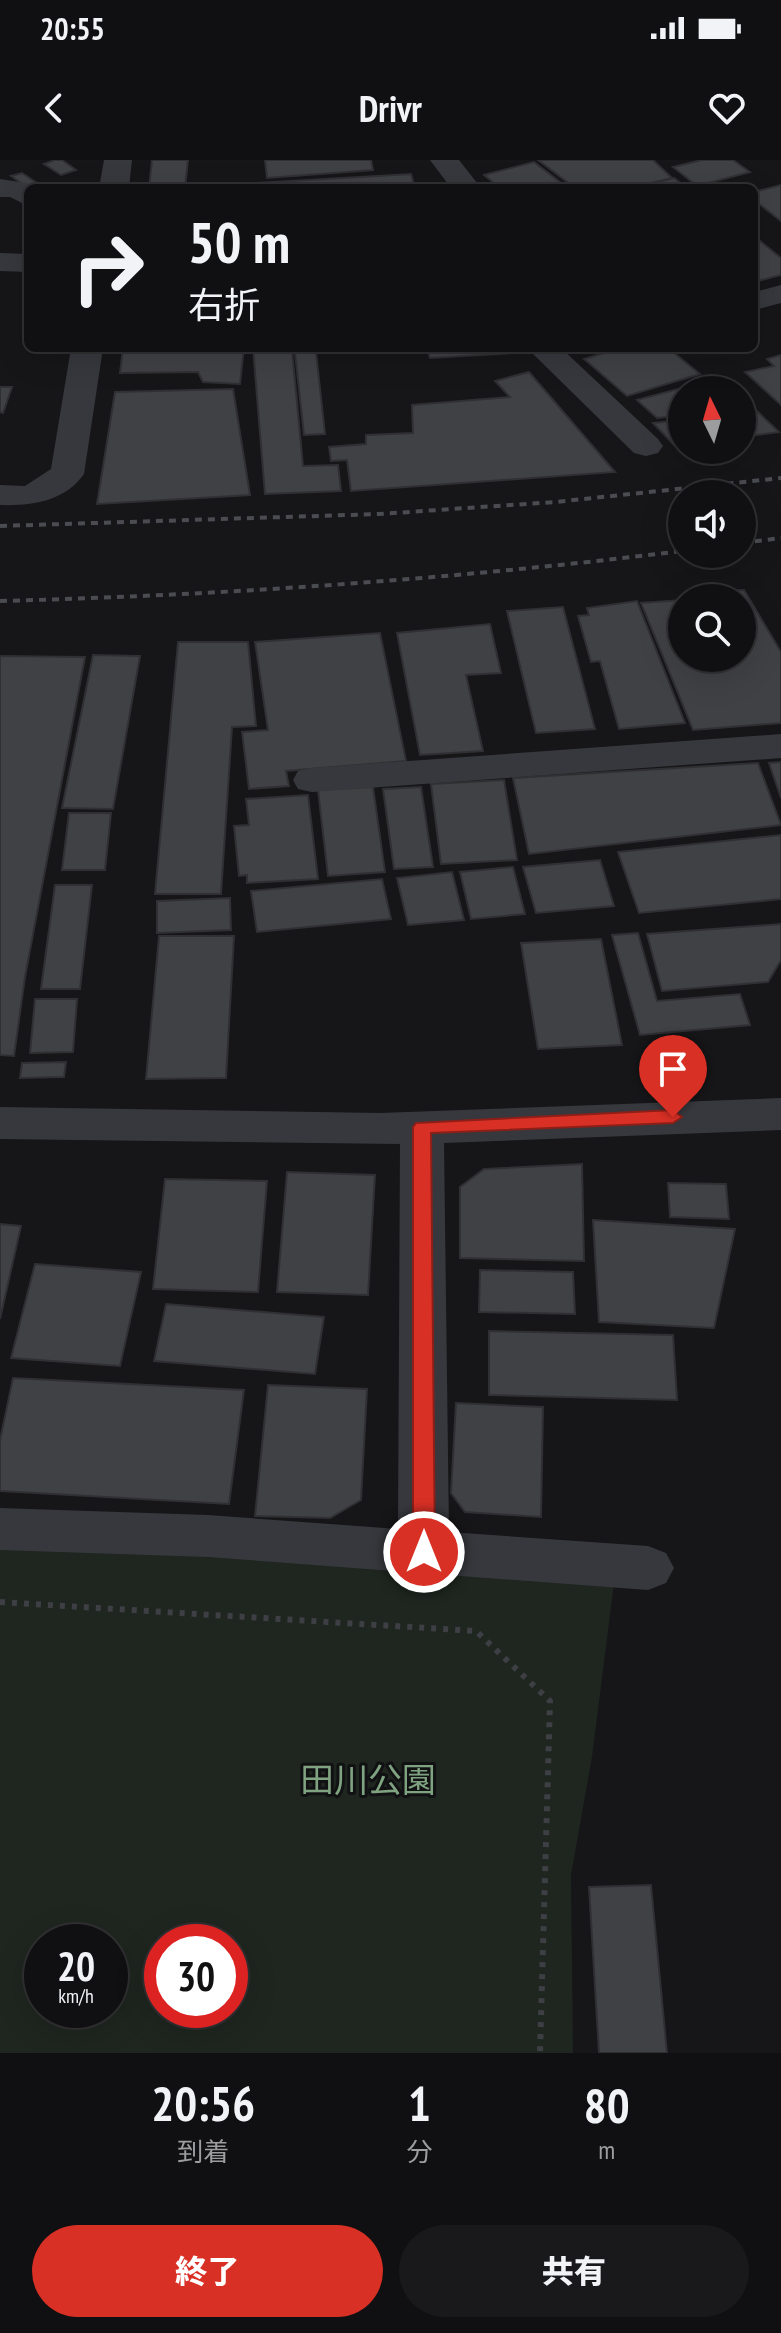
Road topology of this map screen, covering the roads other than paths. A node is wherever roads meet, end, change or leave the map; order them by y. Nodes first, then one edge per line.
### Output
1 (118, 160) edge
2 (444, 160) edge
3 (115, 184) edge
4 (463, 184) edge
5 (0, 188) edge
6 (24, 194) edge
7 (0, 262) edge
8 (24, 263) edge
9 (781, 294) edge
10 (758, 300) edge
11 (86, 352) edge
12 (553, 352) edge
13 (646, 446) dead end
14 (0, 495) edge
15 (781, 746) edge
16 (312, 780) dead end
17 (776, 1106) edge
18 (0, 1123) edge
19 (422, 1127) junction
20 (0, 1529) edge
21 (424, 1552) junction
22 (648, 1568) dead end

1 - 3 street
2 - 4 street
5 - 6 street
7 - 8 street
9 - 10 street
11 - 14 street
12 - 13 street
15 - 16 street
17 - 19 street
18 - 19 street
19 - 21 street
20 - 21 street
21 - 22 street

